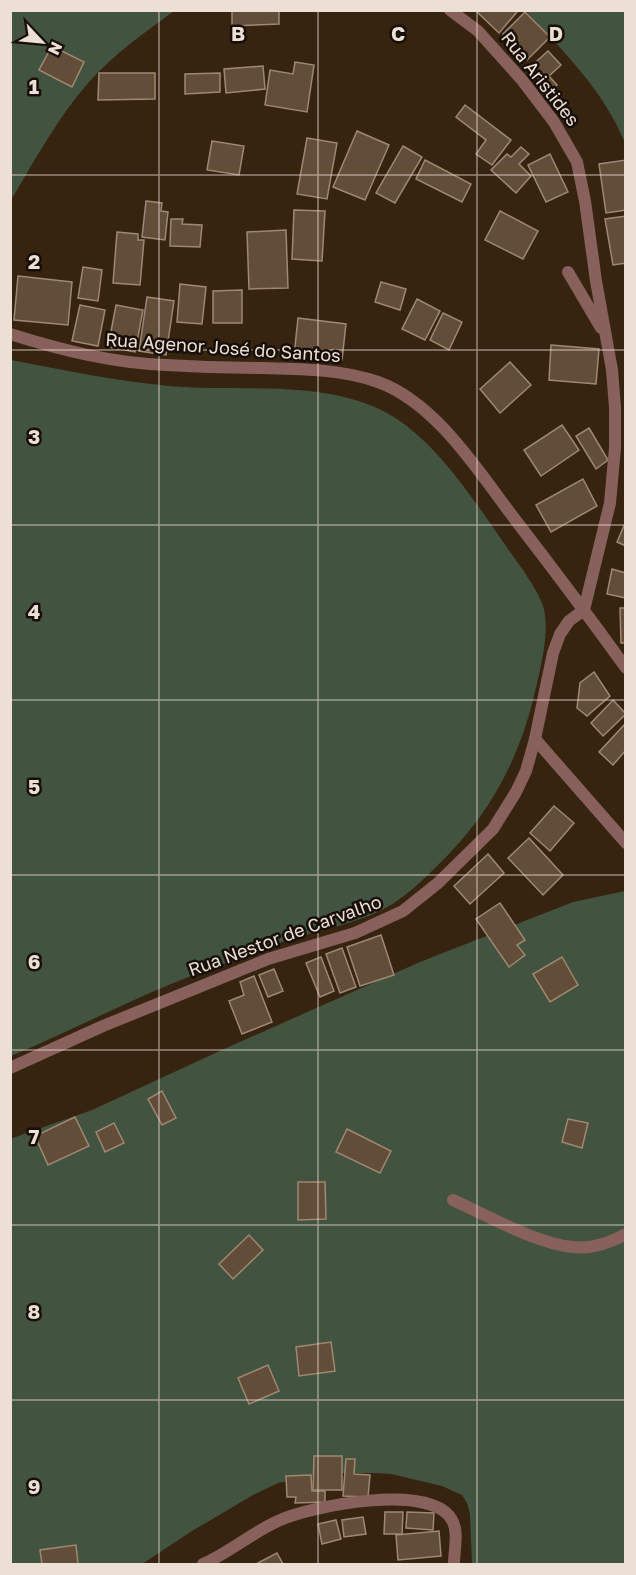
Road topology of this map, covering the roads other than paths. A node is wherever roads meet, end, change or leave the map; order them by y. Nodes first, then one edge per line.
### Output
1 (450, 10) edge
2 (568, 272) dead end
3 (10, 334) edge
4 (605, 334) junction
5 (584, 610) junction
6 (626, 668) edge
7 (535, 739) junction
8 (626, 843) edge
9 (10, 1068) edge
10 (453, 1200) dead end
11 (626, 1234) edge
12 (203, 1564) edge
13 (454, 1564) edge

1 - 4 street, Rua Aristides
2 - 4 street
3 - 5 street, Rua Agenor José do Santos
4 - 5 street, Rua Aristides
5 - 6 street, Rua Agenor José do Santos
5 - 7 street, Rua Nestor de Carvalho
7 - 8 street
7 - 9 street, Rua Nestor de Carvalho
10 - 11 street
12 - 13 street

